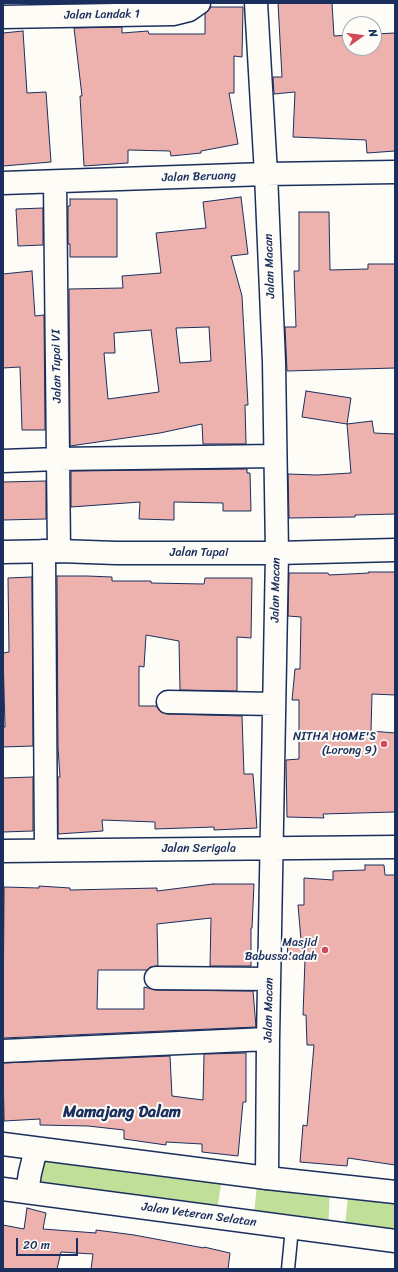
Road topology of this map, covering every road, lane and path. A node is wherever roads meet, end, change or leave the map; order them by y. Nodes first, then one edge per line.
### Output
1 (199, 3) edge
2 (256, 3) edge
3 (3, 17) edge
4 (395, 172) edge
5 (266, 174) junction
6 (55, 182) junction
7 (3, 183) edge
8 (275, 456) junction
9 (58, 459) junction
10 (3, 461) edge
11 (395, 550) edge
12 (51, 551) junction
13 (3, 552) edge
14 (277, 553) junction
15 (168, 702) dead end
16 (274, 704) junction
17 (395, 847) edge
18 (271, 849) junction
19 (46, 850) junction
20 (3, 851) edge
21 (156, 978) dead end
22 (270, 979) junction
23 (268, 1039) junction
24 (3, 1051) edge
25 (3, 1144) edge
26 (36, 1149) junction
27 (267, 1178) junction
28 (3, 1189) edge
29 (27, 1192) junction
30 (395, 1192) edge
31 (292, 1228) junction
32 (395, 1241) edge
33 (288, 1269) edge

1 - 3 street, Jalan Landak 1
2 - 5 street, Jalan Macan
4 - 5 street, Jalan Beruang
5 - 6 street, Jalan Beruang
5 - 8 street, Jalan Macan
6 - 7 street, Jalan Beruang
6 - 9 street, Jalan Tupai VI
8 - 9 street
8 - 14 street, Jalan Macan
9 - 10 street
9 - 12 street, Jalan Tupai VI
11 - 14 street, Jalan Tupai
12 - 13 street, Jalan Tupai
12 - 14 street, Jalan Tupai
12 - 19 street, Jalan Tupai VI
14 - 16 street, Jalan Macan
15 - 16 street
16 - 18 street, Jalan Macan
17 - 18 street, Jalan Serigala
18 - 19 street, Jalan Serigala
18 - 22 street, Jalan Macan
19 - 20 street, Jalan Serigala
21 - 22 street
22 - 23 street, Jalan Macan
23 - 24 street
23 - 27 street, Jalan Macan
25 - 26 street
26 - 27 street
26 - 29 street
27 - 30 street
28 - 29 street, Jalan Veteran Selatan
29 - 31 street, Jalan Veteran Selatan
31 - 32 street, Jalan Veteran Selatan
31 - 33 lane

